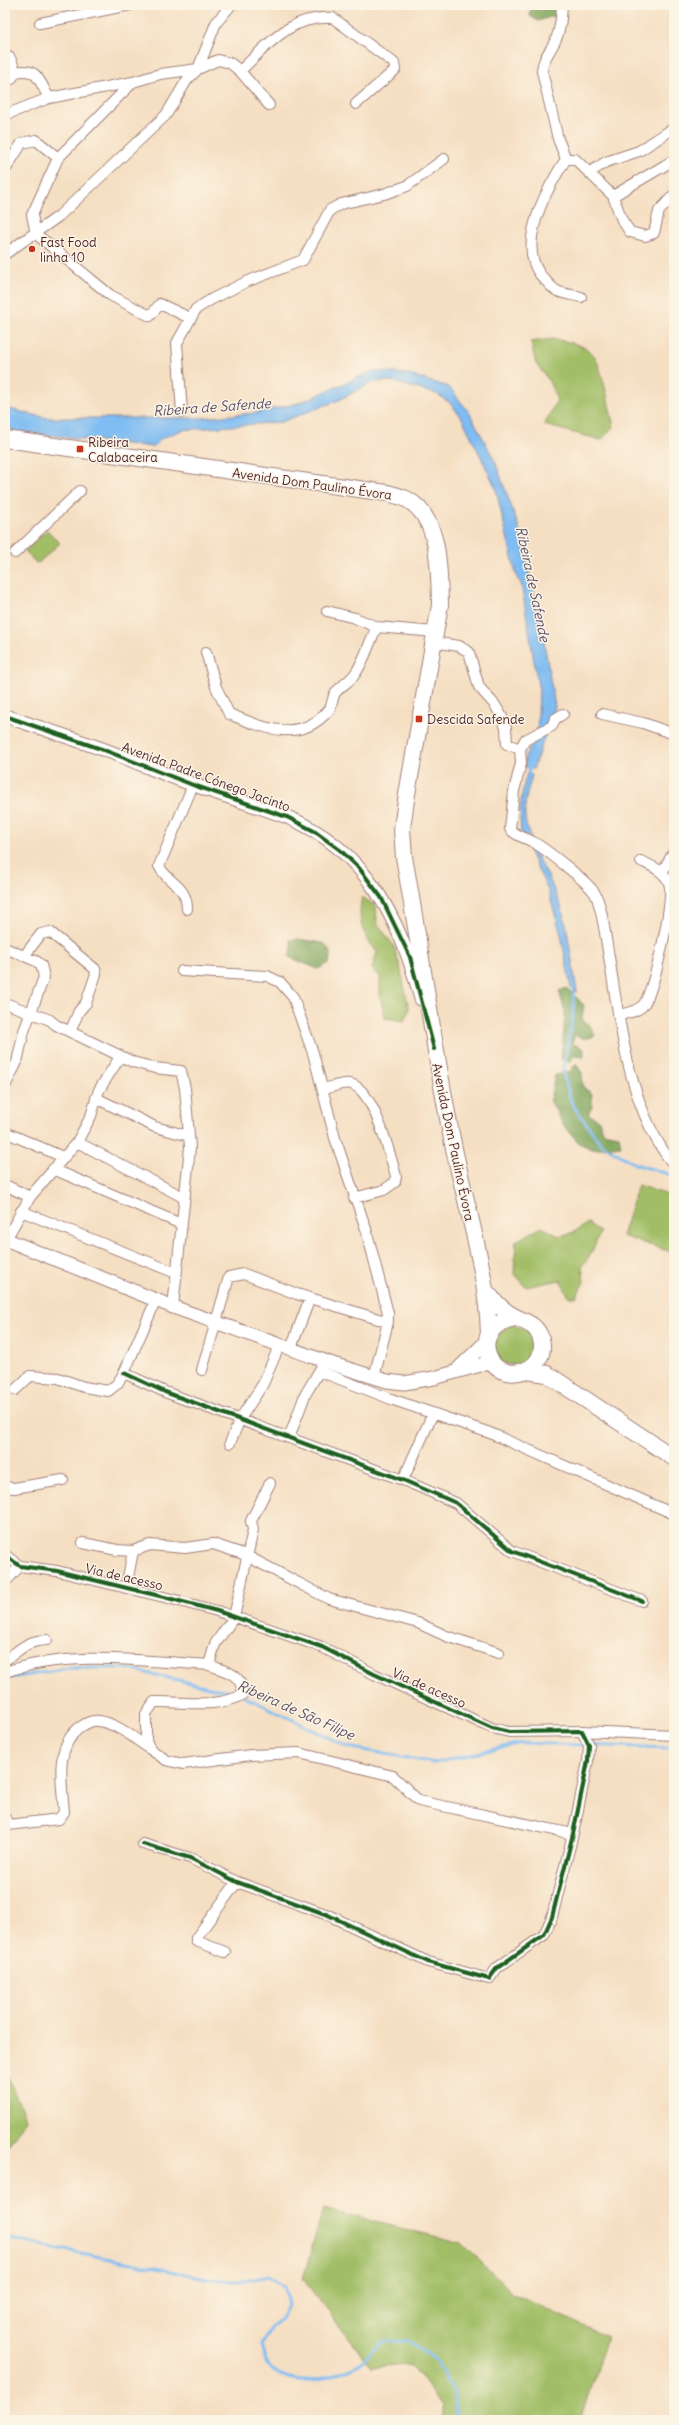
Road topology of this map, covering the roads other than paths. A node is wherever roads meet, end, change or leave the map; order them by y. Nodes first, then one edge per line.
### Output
1 (130, 5) edge
2 (231, 5) edge
3 (562, 5) edge
4 (40, 23) dead end
5 (5, 55) edge
6 (198, 69) junction
7 (240, 71) junction
8 (16, 72) junction
9 (5, 82) edge
10 (133, 82) junction
11 (49, 98) junction
12 (356, 104) dead end
13 (269, 105) dead end
14 (5, 115) edge
15 (674, 128) edge
16 (58, 158) junction
17 (444, 159) dead end
18 (566, 159) junction
19 (674, 160) edge
20 (5, 170) edge
21 (590, 172) junction
22 (613, 196) junction
23 (674, 196) edge
24 (36, 234) junction
25 (5, 254) edge
26 (581, 298) dead end
27 (190, 318) junction
28 (182, 412) dead end
29 (5, 439) edge
30 (80, 491) dead end
31 (15, 553) dead end
32 (327, 611) dead end
33 (377, 627) junction
34 (434, 637) junction
35 (206, 652) dead end
36 (563, 714) dead end
37 (602, 714) dead end
38 (5, 716) edge
39 (674, 734) edge
40 (523, 745) junction
41 (192, 784) junction
42 (674, 851) edge
43 (641, 860) dead end
44 (662, 873) junction
45 (187, 909) dead end
46 (5, 948) edge
47 (24, 955) junction
48 (182, 971) dead end
49 (5, 1003) edge
50 (32, 1013) junction
51 (619, 1015) junction
52 (70, 1032) junction
53 (434, 1049) junction
54 (120, 1057) junction
55 (7, 1074) edge
56 (5, 1086) edge
57 (324, 1089) junction
58 (96, 1098) junction
59 (5, 1132) edge
60 (189, 1136) junction
61 (77, 1142) junction
62 (63, 1157) junction
63 (674, 1165) edge
64 (53, 1169) junction
65 (5, 1185) edge
66 (30, 1197) junction
67 (183, 1197) junction
68 (354, 1198) junction
69 (22, 1211) junction
70 (181, 1224) junction
71 (5, 1240) edge
72 (176, 1273) junction
73 (487, 1293) junction
74 (310, 1298) junction
75 (156, 1300) junction
76 (173, 1307) junction
77 (516, 1318) junction
78 (216, 1320) junction
79 (388, 1322) junction
80 (488, 1338) junction
81 (286, 1346) junction
82 (539, 1358) junction
83 (491, 1362) junction
84 (322, 1366) junction
85 (202, 1370) dead end
86 (458, 1370) junction
87 (527, 1371) junction
88 (124, 1373) junction
89 (548, 1374) junction
90 (374, 1377) junction
91 (15, 1390) dead end
92 (433, 1414) junction
93 (240, 1419) junction
94 (290, 1438) junction
95 (230, 1443) dead end
96 (674, 1458) edge
97 (63, 1480) dead end
98 (403, 1480) junction
99 (270, 1483) dead end
100 (5, 1486) edge
101 (674, 1514) edge
102 (83, 1543) dead end
103 (133, 1551) junction
104 (5, 1555) edge
105 (248, 1557) junction
106 (20, 1566) junction
107 (5, 1582) edge
108 (126, 1588) junction
109 (642, 1601) dead end
110 (234, 1617) junction
111 (47, 1640) dead end
112 (498, 1654) dead end
113 (5, 1660) edge
114 (209, 1665) junction
115 (5, 1672) edge
116 (582, 1731) junction
117 (674, 1735) edge
118 (150, 1749) junction
119 (5, 1818) edge
120 (573, 1834) junction
121 (143, 1844) dead end
122 (237, 1882) junction
123 (225, 1952) dead end

1 - 4 street
2 - 6 street
3 - 18 street
5 - 8 street
6 - 7 street
6 - 10 street
6 - 24 street
7 - 12 street
7 - 13 street
8 - 9 street
8 - 11 street
10 - 11 street
10 - 16 street
11 - 14 street
15 - 21 street
16 - 20 street
16 - 24 street
17 - 27 street
18 - 21 street
18 - 26 street
19 - 22 street
21 - 22 street
22 - 23 street
24 - 25 street
24 - 27 street
27 - 28 street
29 - 34 main road, Avenida Dom Paulino Évora
30 - 31 street
32 - 33 street
33 - 34 street
33 - 35 street
34 - 40 street
34 - 53 main road, Avenida Dom Paulino Évora
36 - 40 street
37 - 39 street
38 - 41 street, Avenida Padre Cónego Jacinto
40 - 51 street
41 - 45 street
41 - 53 street, Avenida Padre Cónego Jacinto
42 - 44 street
43 - 44 street
44 - 51 street
46 - 47 street
47 - 50 street
47 - 52 street
48 - 57 street
49 - 50 street
50 - 52 street
50 - 55 street
51 - 63 street
52 - 54 street
53 - 73 main road, Avenida Dom Paulino Évora
54 - 58 street
54 - 60 street
55 - 56 street
57 - 68 street
57 - 68 street
58 - 60 street
58 - 61 street
59 - 62 street
60 - 67 street
61 - 62 street
61 - 67 street
62 - 64 street
64 - 66 street
64 - 70 street
65 - 66 street
66 - 69 street
67 - 70 street
68 - 79 street
69 - 71 street
69 - 72 street
70 - 72 street
71 - 75 street
72 - 76 street
73 - 77 main road
73 - 80 main road, Avenida Dom Paulino Évora
74 - 78 street
74 - 79 street
74 - 81 street
75 - 76 street
75 - 88 street
76 - 78 street
77 - 80 main road
77 - 82 main road
78 - 81 street
78 - 85 street
79 - 90 street
80 - 83 main road
80 - 86 street
81 - 84 street
81 - 93 street
82 - 87 main road
82 - 89 main road
83 - 86 street
83 - 87 main road
84 - 90 street
84 - 92 street
84 - 94 street
86 - 90 street
87 - 89 main road
88 - 91 street
88 - 93 street
89 - 96 main road
92 - 98 street
92 - 101 street
93 - 94 street
93 - 95 street
94 - 98 street
97 - 100 street
98 - 109 street
99 - 105 street
102 - 103 street
103 - 105 street
103 - 108 street
104 - 106 street, Via de acesso
105 - 110 street
105 - 112 street
106 - 107 street
106 - 108 street, Via de acesso
108 - 110 street, Via de acesso
110 - 114 street
110 - 116 street, Via de acesso
111 - 113 street
114 - 115 street
114 - 118 street
116 - 117 street, Via de acesso
116 - 120 street
118 - 119 street
118 - 120 street
120 - 122 street
121 - 122 street
122 - 123 street

